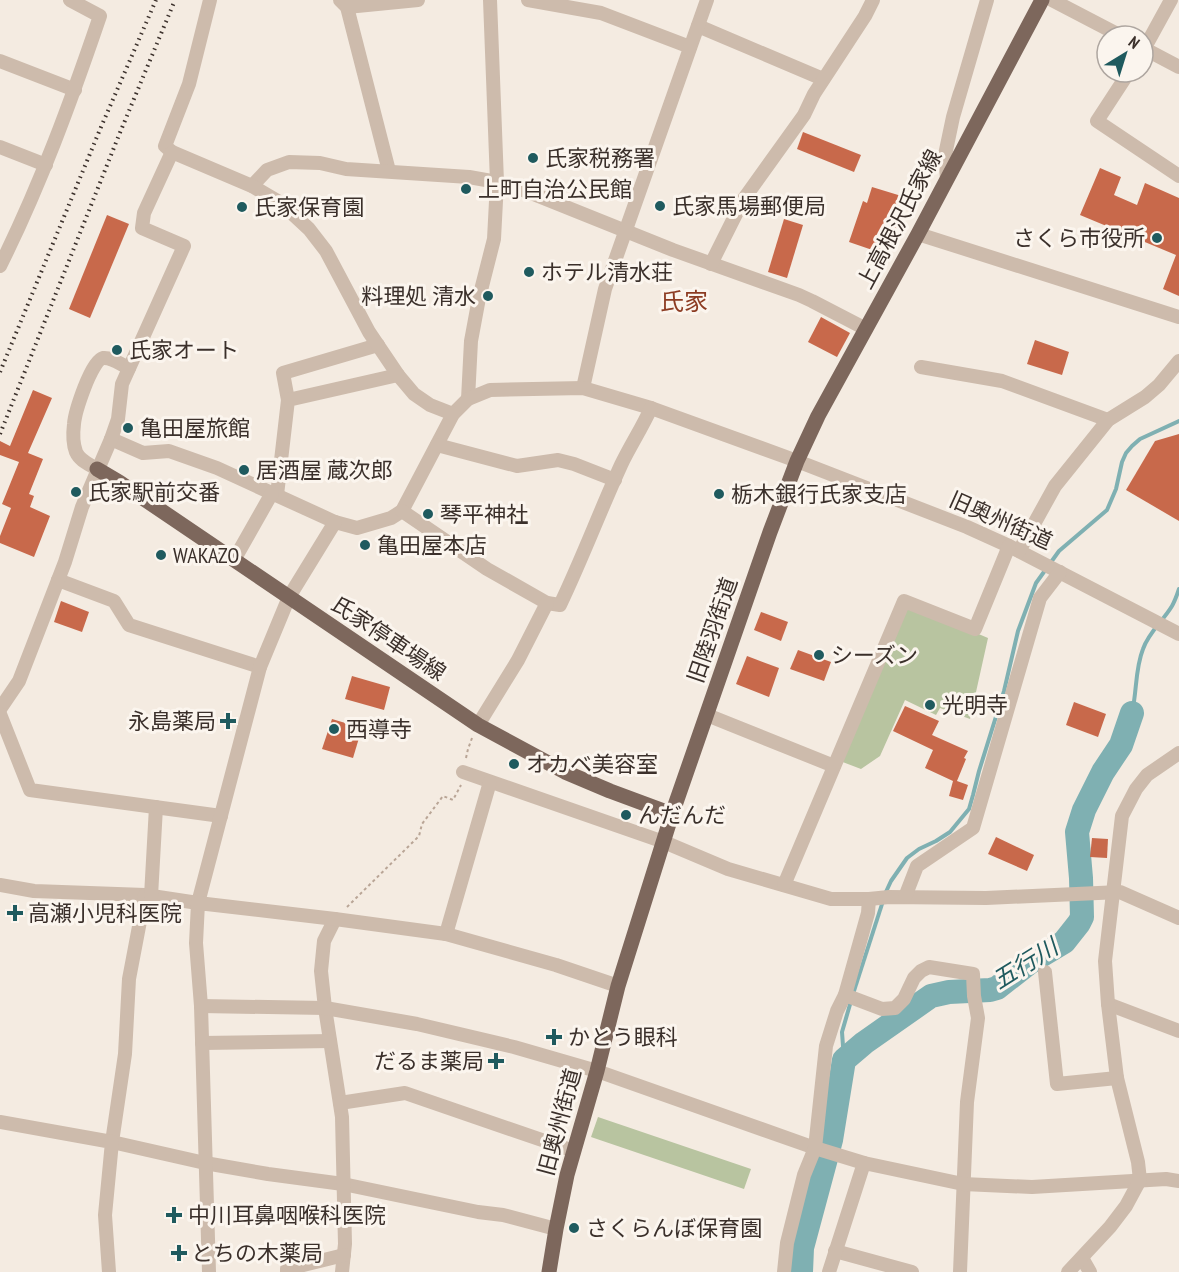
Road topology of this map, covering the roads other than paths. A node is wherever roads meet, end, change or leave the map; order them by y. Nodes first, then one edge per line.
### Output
1 (70, 0) edge
2 (210, 0) edge
3 (418, 0) edge
4 (490, 0) edge
5 (528, 0) edge
6 (707, 0) edge
7 (873, 0) edge
8 (987, 0) edge
9 (1042, 0) edge
10 (1052, 0) edge
11 (1171, 0) edge
12 (343, 3) edge
13 (1098, 24) edge
14 (698, 26) junction
15 (1155, 28) edge
16 (690, 47) junction
17 (1155, 55) edge
18 (0, 61) edge
19 (1179, 67) edge
20 (823, 79) junction
21 (1121, 84) edge
22 (75, 90) junction
23 (0, 147) edge
24 (172, 152) junction
25 (46, 165) junction
26 (389, 171) junction
27 (1179, 176) edge
28 (947, 179) junction
29 (497, 182) junction
30 (252, 186) junction
31 (624, 230) junction
32 (0, 233) edge
33 (918, 234) junction
34 (14, 239) junction
35 (711, 264) junction
36 (0, 266) edge
37 (1179, 317) edge
38 (866, 329) junction
39 (378, 345) junction
40 (1179, 361) edge
41 (921, 367) dead end
42 (129, 368) junction
43 (398, 375) junction
44 (583, 388) junction
45 (468, 399) junction
46 (288, 400) junction
47 (651, 408) junction
48 (453, 414) junction
49 (1108, 420) junction
50 (111, 439) junction
51 (437, 445) junction
52 (797, 461) junction
53 (97, 469) junction
54 (615, 480) junction
55 (274, 494) junction
56 (402, 511) junction
57 (335, 522) junction
58 (1014, 548) junction
59 (234, 560) junction
60 (1060, 572) junction
61 (58, 580) junction
62 (289, 597) junction
63 (547, 603) junction
64 (1173, 631) edge
65 (260, 667) junction
66 (0, 709) edge
67 (0, 714) edge
68 (707, 715) junction
69 (478, 725) junction
70 (1179, 753) edge
71 (834, 766) junction
72 (463, 772) road end
73 (489, 782) junction
74 (156, 807) junction
75 (672, 814) junction
76 (221, 816) junction
77 (664, 842) junction
78 (0, 885) edge
79 (784, 885) junction
80 (1113, 893) junction
81 (148, 895) junction
82 (905, 897) junction
83 (879, 898) junction
84 (198, 903) junction
85 (1179, 918) edge
86 (335, 919) junction
87 (446, 934) junction
88 (1045, 972) dead end
89 (618, 986) junction
90 (852, 997) junction
91 (1108, 1004) junction
92 (201, 1006) junction
93 (325, 1008) junction
94 (1179, 1031) edge
95 (330, 1041) junction
96 (202, 1043) junction
97 (597, 1071) junction
98 (1117, 1078) junction
99 (339, 1103) junction
100 (0, 1122) edge
101 (111, 1142) junction
102 (818, 1149) junction
103 (574, 1151) junction
104 (205, 1163) junction
105 (864, 1163) junction
106 (1140, 1180) junction
107 (1179, 1181) edge
108 (343, 1184) junction
109 (963, 1184) junction
110 (556, 1229) junction
111 (835, 1251) junction
112 (344, 1255) junction
113 (1082, 1258) junction
114 (109, 1272) edge
115 (209, 1272) edge
116 (287, 1272) edge
117 (342, 1272) edge
118 (549, 1272) edge
119 (784, 1272) edge
120 (829, 1272) edge
121 (912, 1272) edge
122 (960, 1272) edge
123 (1068, 1272) edge
124 (1090, 1272) edge

1 - 22 street
2 - 24 street
3 - 12 street
4 - 29 street
5 - 16 street
6 - 14 street
7 - 20 street
8 - 28 street
9 - 28 main road, 上高根沢氏家線
10 - 13 street
11 - 15 street
12 - 26 street
14 - 16 street
14 - 20 street
16 - 31 street
17 - 19 street
18 - 22 street
20 - 35 street
21 - 27 street
22 - 25 street
23 - 25 street
24 - 30 street
24 - 42 street
25 - 34 street
26 - 29 street
26 - 30 street
28 - 33 main road, 上高根沢氏家線
29 - 31 street
29 - 45 street
30 - 39 street
31 - 35 street
31 - 44 street
32 - 34 street
33 - 37 street
33 - 38 main road, 上高根沢氏家線
34 - 36 street
35 - 38 street
38 - 52 main road, 上高根沢氏家線
39 - 43 street
39 - 46 street
40 - 49 street
41 - 49 street
42 - 50 street
42 - 53 street
43 - 46 street
43 - 48 street
44 - 45 street, 旧奥州街道
44 - 47 street, 旧奥州街道
45 - 48 street
46 - 55 street
47 - 52 street, 旧奥州街道
47 - 54 street
48 - 51 street
49 - 58 street
50 - 53 street
50 - 55 street
51 - 54 street
51 - 56 street
52 - 58 street, 旧奥州街道
52 - 68 main road, 旧陸羽街道
53 - 59 main road, 氏家停車場線
53 - 61 street
54 - 63 street
55 - 57 street
55 - 59 street
56 - 57 street
56 - 63 street
57 - 62 street
58 - 60 street, 旧奥州街道
58 - 71 street
59 - 62 main road, 氏家停車場線
60 - 64 street, 旧奥州街道
60 - 82 street
61 - 65 street
61 - 66 street
62 - 65 street
62 - 69 main road, 氏家停車場線
63 - 69 street
65 - 76 street
67 - 74 street
68 - 71 street
68 - 75 main road, 旧陸羽街道
69 - 75 main road, 氏家停車場線
70 - 80 street
71 - 79 street
72 - 73 street
73 - 77 street
73 - 87 street
74 - 76 street
74 - 81 street
75 - 77 main road, 旧奥州街道
76 - 84 street
77 - 79 street
77 - 89 main road, 旧奥州街道
78 - 81 street
79 - 83 street
80 - 82 street
80 - 85 street
80 - 91 street
81 - 84 street
81 - 101 street
82 - 83 street
83 - 90 street
84 - 86 street
84 - 92 street
86 - 87 street
86 - 93 street
87 - 89 street
88 - 98 street
89 - 97 main road, 旧奥州街道
90 - 102 street
90 - 109 street
91 - 94 street
91 - 98 street
92 - 93 street
92 - 96 street
93 - 95 street
93 - 97 street
95 - 96 street
95 - 99 street
96 - 104 street
97 - 102 street
97 - 103 main road, 旧奥州街道
98 - 106 street
99 - 103 street
99 - 108 street
100 - 101 street
101 - 104 street
101 - 114 street
102 - 105 street
102 - 119 street
103 - 110 main road, 旧奥州街道
104 - 108 street
104 - 115 street
105 - 109 street
105 - 111 street
106 - 107 street
106 - 109 street
106 - 113 street
108 - 110 street
108 - 112 street
109 - 122 street
110 - 118 main road, 旧奥州街道
111 - 120 street
111 - 121 street
112 - 116 street
112 - 117 street
113 - 123 street
113 - 124 street

